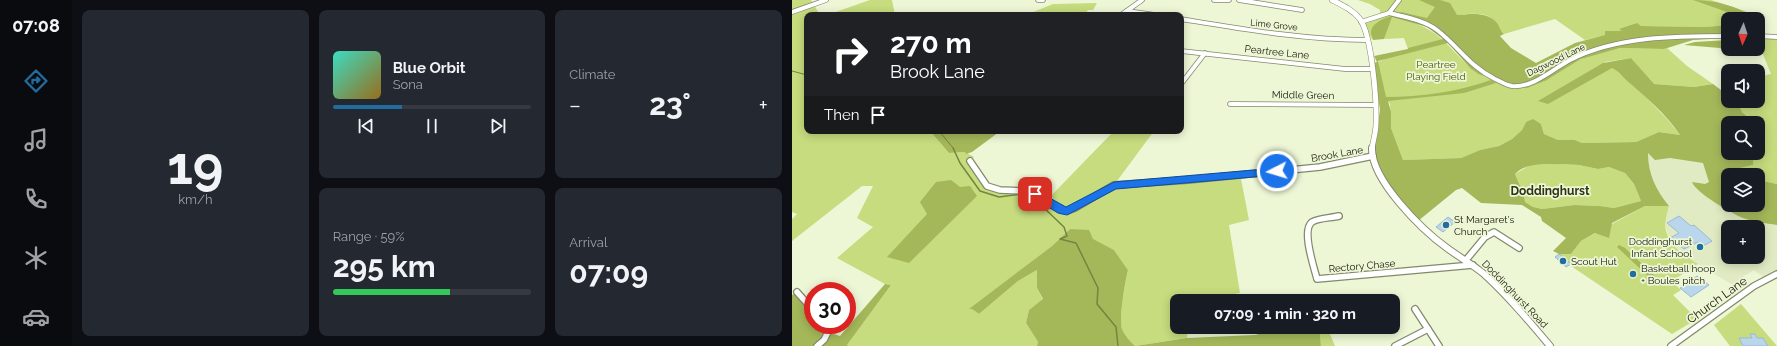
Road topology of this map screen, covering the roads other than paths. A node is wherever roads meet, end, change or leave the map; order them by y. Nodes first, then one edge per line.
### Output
1 (826, 0) edge
2 (1038, 0) edge
3 (1043, 0) edge
4 (1142, 0) edge
5 (1214, 0) edge
6 (1229, 0) edge
7 (1239, 0) edge
8 (1332, 0) edge
9 (1399, 0) edge
10 (1302, 10) dead end
11 (1127, 11) joint
12 (792, 12) edge
13 (1134, 12) edge
14 (1389, 13) junction
15 (1184, 19) edge
16 (1361, 22) junction
17 (1721, 36) edge
18 (1765, 37) edge
19 (1777, 38) edge
20 (1366, 40) junction
21 (1184, 51) edge
22 (1206, 53) junction
23 (1371, 69) junction
24 (1184, 80) edge
25 (1230, 104) dead end
26 (1375, 105) junction
27 (1373, 156) junction
28 (970, 161) dead end
29 (1339, 216) dead end
30 (1519, 248) dead end
31 (1466, 260) junction
32 (1473, 265) junction
33 (1776, 275) edge
34 (797, 292) dead end
35 (804, 300) edge
36 (1415, 309) dead end
37 (1428, 330) junction
38 (827, 334) edge
39 (1682, 344) edge
40 (817, 346) edge
41 (1395, 346) edge
42 (1440, 346) edge
43 (1550, 346) edge
44 (1671, 346) edge

1 - 12 street
2 - 3 street
4 - 11 street
5 - 6 street
7 - 10 street
8 - 16 street
9 - 14 street
11 - 13 street
14 - 16 street
14 - 17 street, Dagwood Lane
15 - 20 street, Lime Grove
16 - 20 street, Doddinghurst Road
18 - 19 street
20 - 23 street, Doddinghurst Road
21 - 22 street, Peartree Lane
22 - 23 street, Peartree Lane
22 - 24 street
23 - 26 street, Doddinghurst Road
25 - 26 street, Middle Green
26 - 27 street, Doddinghurst Road
27 - 28 street, Brook Lane
27 - 31 street, Doddinghurst Road
29 - 32 street, Rectory Chase
30 - 31 street
31 - 32 street, Doddinghurst Road
32 - 43 street, Doddinghurst Road
33 - 39 street, Church Lane
34 - 35 street
36 - 37 street
37 - 41 street
37 - 42 street
38 - 40 street
39 - 44 street, Church Lane

